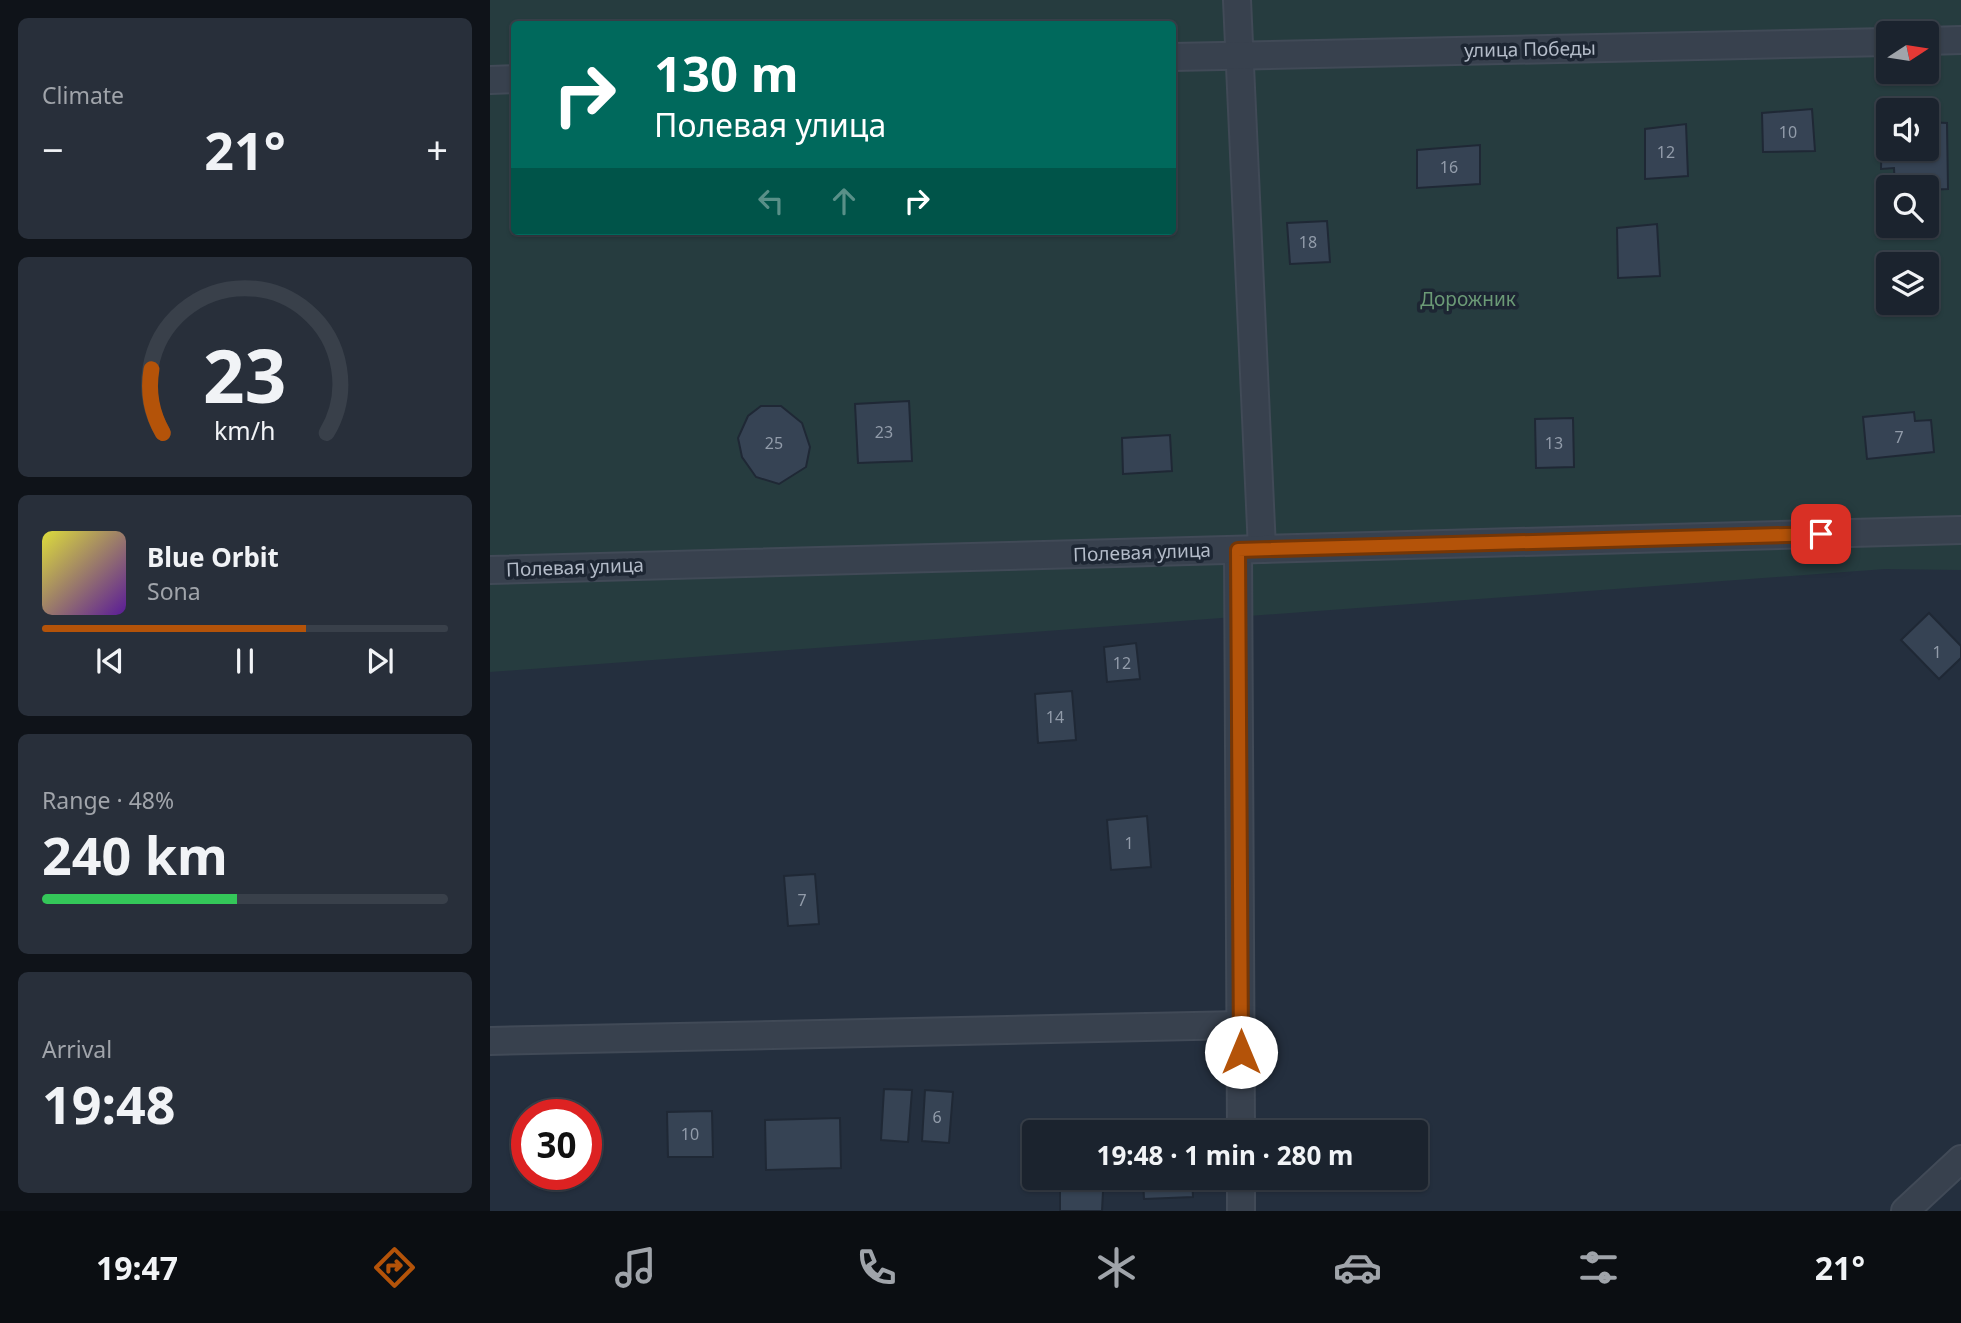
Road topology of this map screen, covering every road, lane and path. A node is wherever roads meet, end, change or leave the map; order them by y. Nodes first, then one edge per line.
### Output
1 (1237, 0) edge
2 (1961, 40) edge
3 (1939, 41) edge
4 (1876, 42) edge
5 (1238, 55) junction
6 (1176, 57) edge
7 (511, 79) edge
8 (490, 80) edge
9 (1961, 530) edge
10 (1250, 549) junction
11 (490, 569) edge
12 (1241, 1025) junction
13 (490, 1041) edge
14 (1241, 1120) edge
15 (1961, 1158) edge
16 (1241, 1190) edge
17 (1241, 1211) edge
18 (1905, 1211) edge

1 - 5 street
2 - 3 street
4 - 5 street, улица Победы
5 - 6 street, улица Победы
5 - 10 street
7 - 8 street
9 - 10 street, Полевая улица
10 - 11 street, Полевая улица
10 - 12 street
12 - 13 street
12 - 14 street
15 - 18 street
16 - 17 street

